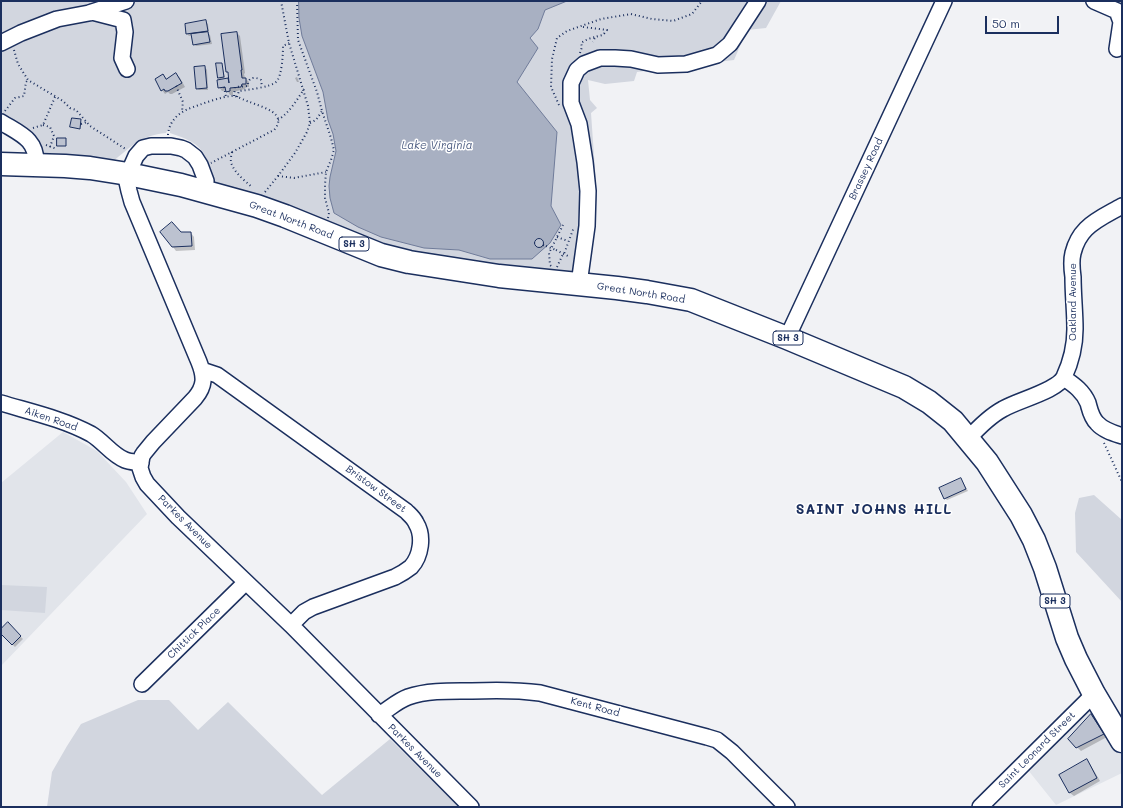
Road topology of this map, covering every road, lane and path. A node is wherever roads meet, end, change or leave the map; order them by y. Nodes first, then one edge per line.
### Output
1 (126, 1) edge
2 (281, 1) edge
3 (297, 1) edge
4 (702, 1) edge
5 (758, 1) edge
6 (944, 1) edge
7 (1094, 1) edge
8 (91, 12) junction
9 (1121, 26) edge
10 (582, 27) junction
11 (596, 37) junction
12 (593, 42) dead end
13 (289, 43) junction
14 (7, 45) edge
15 (1116, 49) dead end
16 (584, 64) junction
17 (127, 69) dead end
18 (28, 80) junction
19 (176, 86) dead end
20 (224, 87) dead end
21 (262, 87) junction
22 (304, 89) junction
23 (235, 96) junction
24 (55, 97) junction
25 (226, 97) junction
26 (560, 107) dead end
27 (182, 111) junction
28 (322, 111) junction
29 (2, 119) edge
30 (278, 120) junction
31 (87, 122) junction
32 (310, 123) junction
33 (80, 124) dead end
34 (43, 125) junction
35 (32, 129) dead end
36 (168, 133) dead end
37 (50, 147) dead end
38 (232, 152) junction
39 (1, 164) edge
40 (36, 164) junction
41 (132, 165) junction
42 (326, 172) junction
43 (278, 176) junction
44 (203, 182) junction
45 (259, 201) junction
46 (1122, 206) edge
47 (329, 213) dead end
48 (575, 223) dead end
49 (563, 225) dead end
50 (557, 237) junction
51 (568, 241) junction
52 (543, 245) dead end
53 (564, 254) junction
54 (579, 284) junction
55 (787, 338) junction
56 (202, 370) junction
57 (1064, 378) junction
58 (1, 402) edge
59 (1098, 424) junction
60 (1122, 436) edge
61 (968, 438) junction
62 (141, 463) junction
63 (1122, 482) edge
64 (246, 582) junction
65 (291, 625) junction
66 (142, 684) dead end
67 (1094, 694) junction
68 (379, 715) junction
69 (1122, 741) edge
70 (471, 807) edge
71 (787, 807) edge
72 (980, 807) edge

1 - 8 street
2 - 13 path
3 - 28 path
4 - 10 path
5 - 16 street
6 - 55 street, Brassey Road
7 - 9 street
8 - 14 street
8 - 17 street
9 - 15 street
10 - 11 path
10 - 26 path
11 - 12 path
11 - 16 path
13 - 21 path
13 - 22 path
14 - 18 path
16 - 54 street
18 - 24 path
18 - 29 path
19 - 27 path
20 - 25 path
21 - 23 path
21 - 23 path
22 - 30 path
22 - 32 path
23 - 25 path
23 - 30 path
24 - 31 path
24 - 34 path
25 - 27 path
27 - 36 path
28 - 32 path
28 - 42 path
29 - 40 street
30 - 38 path
31 - 33 path
31 - 41 path
32 - 43 path
34 - 35 path
34 - 37 path
38 - 44 path
38 - 45 path
39 - 40 highway, Great North Road / SH 3
40 - 41 highway, Great North Road / SH 3
41 - 44 highway, Great North Road / SH 3
41 - 44 street
41 - 56 street
42 - 43 path
42 - 47 path
43 - 45 path
44 - 45 highway, Great North Road / SH 3
45 - 54 highway, Great North Road / SH 3
46 - 57 street, Oakland Avenue
48 - 51 path
49 - 50 path
50 - 51 path
50 - 53 path
51 - 53 path
52 - 53 path, bridge
54 - 55 highway, Great North Road / SH 3
55 - 61 highway, Great North Road / SH 3
56 - 62 street
56 - 65 street, Bristow Street
57 - 59 street
57 - 61 street
58 - 62 street, Aiken Road
59 - 60 street
59 - 63 path
61 - 67 highway, Great North Road / SH 3
62 - 64 street, Parkes Avenue
64 - 65 street, Parkes Avenue
64 - 66 street, Chittick Place
65 - 68 street, Parkes Avenue
67 - 69 highway, Great North Road / SH 3
67 - 72 street, Saint Leonard Street
68 - 70 street, Parkes Avenue
68 - 71 street, Kent Road

